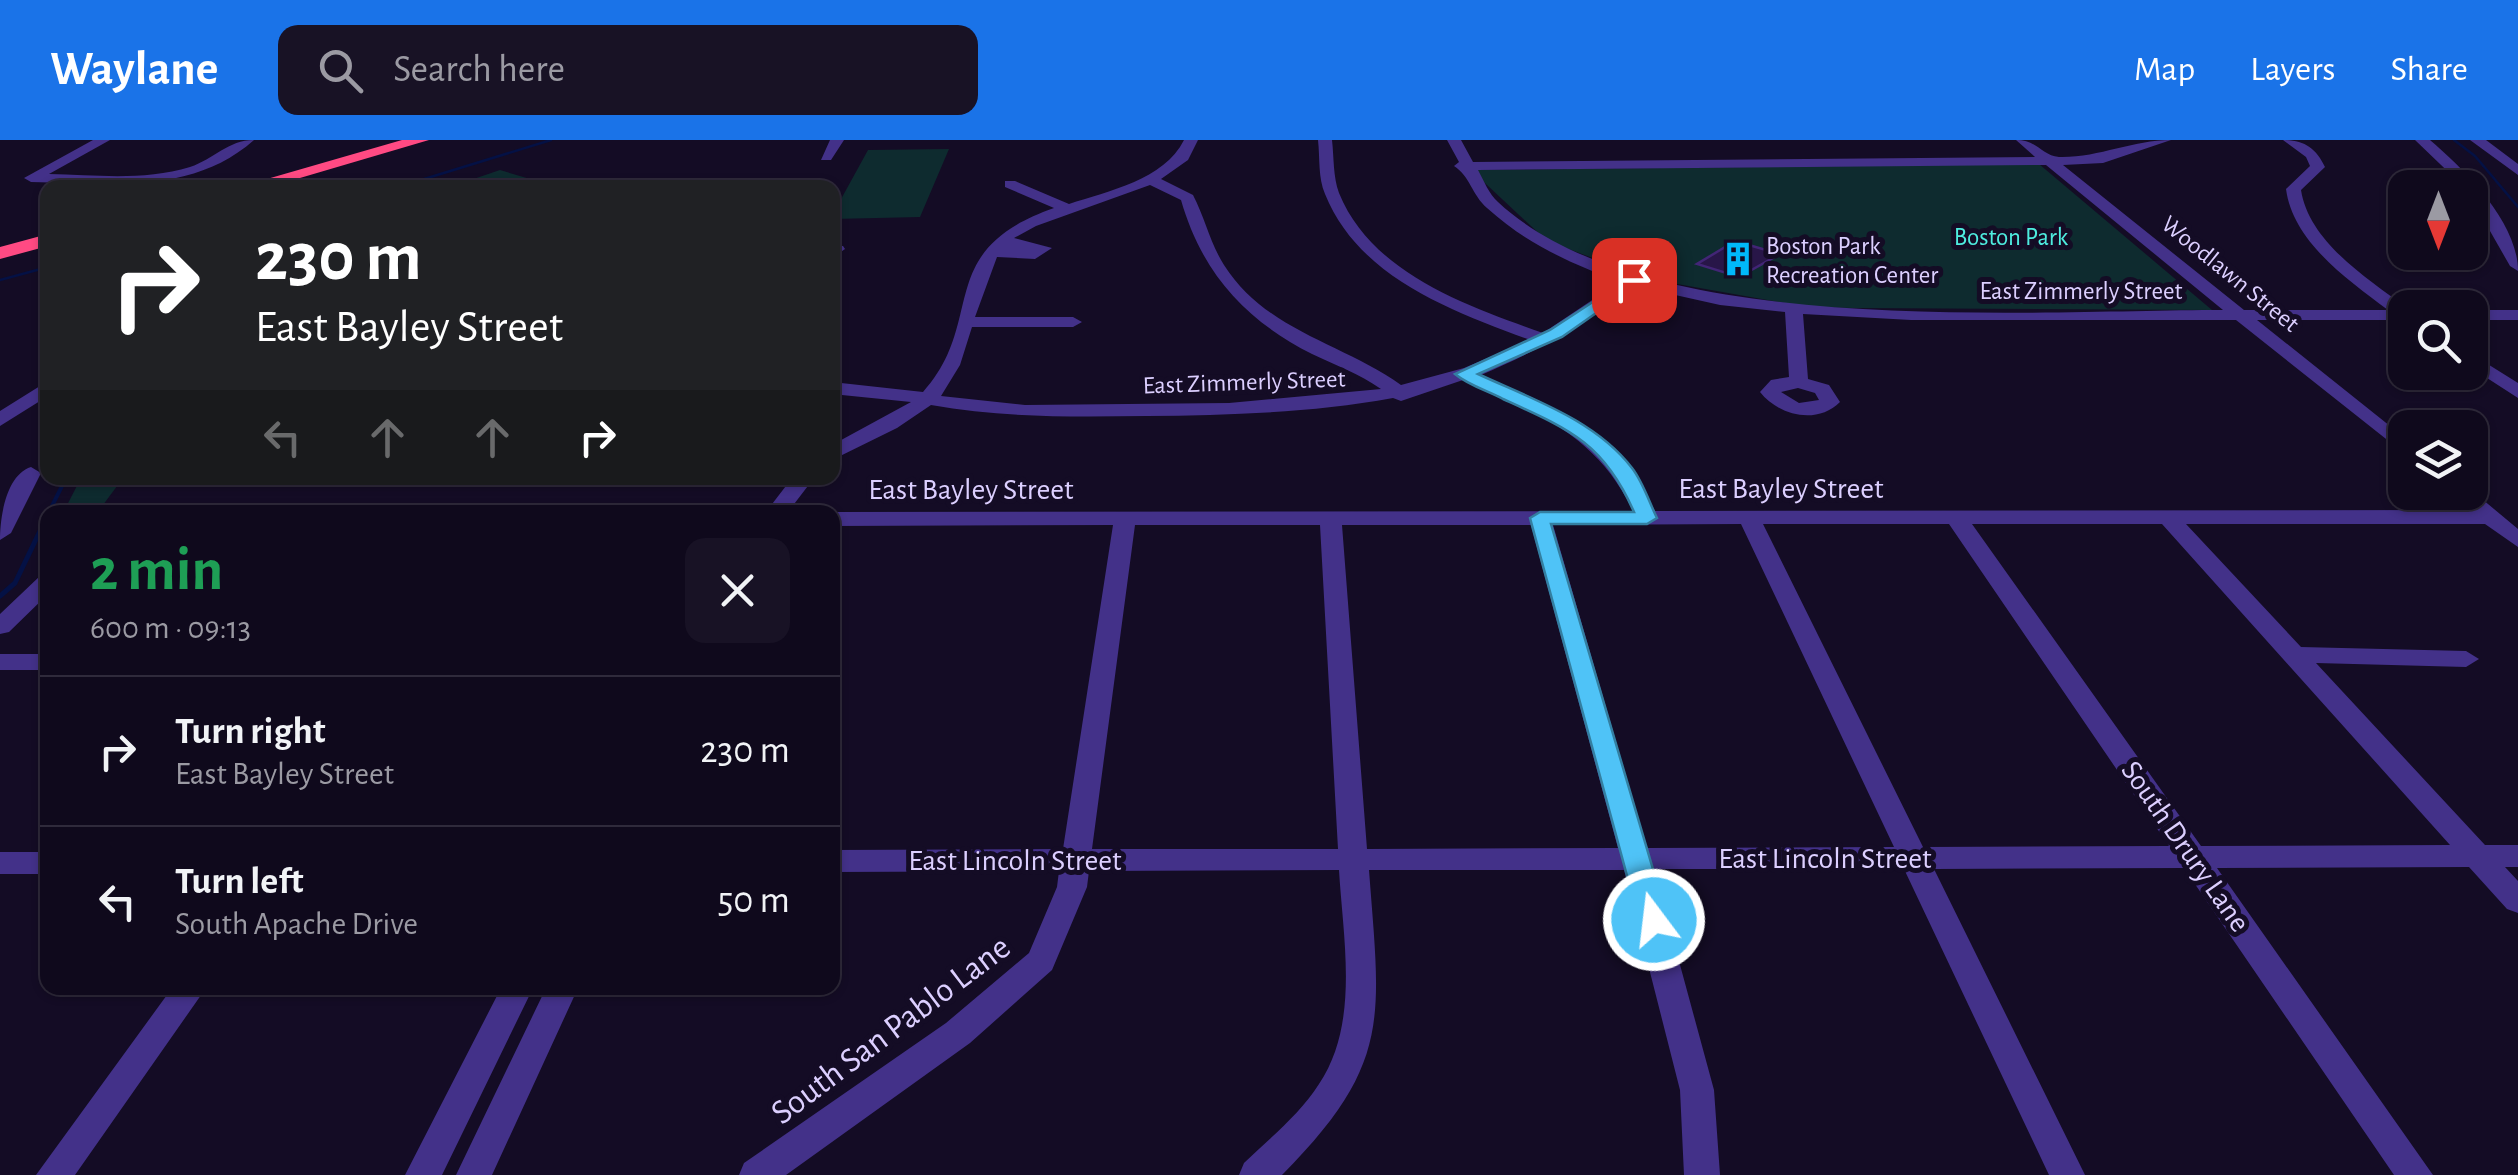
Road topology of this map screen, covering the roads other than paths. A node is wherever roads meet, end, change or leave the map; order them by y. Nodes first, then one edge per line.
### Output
1 (103, 140) edge
2 (247, 140) edge
3 (396, 140) edge
4 (421, 140) edge
5 (837, 140) edge
6 (1191, 140) edge
7 (1325, 140) edge
8 (1454, 140) edge
9 (2023, 140) edge
10 (2164, 140) edge
11 (2290, 140) edge
12 (2422, 140) edge
13 (2477, 140) edge
14 (826, 157) dead end
15 (2050, 161) junction
16 (1461, 166) junction
17 (2518, 171) edge
18 (1150, 179) junction
19 (108, 180) edge
20 (151, 180) edge
21 (251, 180) edge
22 (274, 180) edge
23 (1010, 184) dead end
24 (1066, 208) junction
25 (40, 239) edge
26 (1037, 244) dead end
27 (996, 246) junction
28 (0, 250) edge
29 (2518, 266) edge
30 (1634, 280) junction
31 (2388, 301) edge
32 (1794, 310) junction
33 (2388, 314) edge
34 (2240, 315) junction
35 (2488, 315) edge
36 (2518, 315) edge
37 (965, 322) junction
38 (1073, 322) dead end
39 (1544, 340) junction
40 (2488, 371) edge
41 (1464, 374) junction
42 (1799, 382) dead end
43 (840, 389) edge
44 (40, 392) edge
45 (2518, 392) edge
46 (1401, 395) junction
47 (927, 398) junction
48 (0, 420) edge
49 (2388, 434) edge
50 (840, 450) edge
51 (31, 472) dead end
52 (798, 485) edge
53 (782, 505) edge
54 (2482, 510) edge
55 (2490, 516) junction
56 (2168, 517) junction
57 (1125, 518) junction
58 (1331, 518) junction
59 (1540, 518) junction
60 (1647, 518) junction
61 (1749, 518) junction
62 (1956, 518) junction
63 (840, 519) edge
64 (0, 533) edge
65 (2518, 540) edge
66 (40, 589) edge
67 (0, 628) edge
68 (2295, 655) junction
69 (2466, 659) dead end
70 (0, 662) edge
71 (40, 662) edge
72 (2192, 856) junction
73 (2476, 856) junction
74 (2518, 856) edge
75 (1915, 858) junction
76 (1076, 859) junction
77 (1354, 859) junction
78 (1637, 859) junction
79 (840, 860) edge
80 (0, 863) edge
81 (40, 863) edge
82 (2518, 902) edge
83 (185, 995) edge
84 (513, 995) edge
85 (559, 995) edge
86 (54, 1175) edge
87 (423, 1175) edge
88 (474, 1175) edge
89 (758, 1175) edge
90 (1257, 1175) edge
91 (1702, 1175) edge
92 (2067, 1175) edge
93 (2415, 1175) edge

1 - 19 street
2 - 20 street
3 - 21 highway
4 - 22 highway
5 - 14 street
6 - 18 street
7 - 39 street
8 - 16 street
9 - 15 street, Woodlawn Street
10 - 15 street
11 - 31 street
12 - 29 street
13 - 17 street
15 - 16 street
15 - 34 street, Woodlawn Street
16 - 30 street
18 - 24 street
18 - 46 street
23 - 24 street
24 - 27 street
25 - 28 highway
26 - 27 street
27 - 37 street
30 - 32 street, East Zimmerly Street
30 - 39 street, East Zimmerly Street
32 - 34 street, East Zimmerly Street
32 - 42 street
33 - 34 street, East Zimmerly Street
34 - 49 street, Woodlawn Street
35 - 36 street
37 - 38 street
37 - 47 street
39 - 41 street, East Zimmerly Street
40 - 45 street
41 - 46 street, East Zimmerly Street
41 - 60 street
43 - 47 street, East Zimmerly Street
44 - 48 street
46 - 47 street, East Zimmerly Street
47 - 50 street
51 - 64 street
52 - 53 street
54 - 55 street
55 - 56 street, East Bayley Street
55 - 65 street
56 - 62 street, East Bayley Street
56 - 68 street
57 - 58 street, East Bayley Street
57 - 63 street, East Bayley Street
57 - 76 street, South San Pablo Lane
58 - 59 street, East Bayley Street
58 - 77 street
59 - 60 street, East Bayley Street
59 - 78 street
60 - 61 street, East Bayley Street
61 - 62 street, East Bayley Street
61 - 75 street
62 - 72 street, South Drury Lane
66 - 67 street
68 - 69 street
68 - 73 street
70 - 71 street
72 - 73 street, East Lincoln Street
72 - 75 street, East Lincoln Street
72 - 93 street, South Drury Lane
73 - 74 street, East Lincoln Street
73 - 82 street
75 - 78 street, East Lincoln Street
75 - 92 street
76 - 77 street, East Lincoln Street
76 - 79 street, East Lincoln Street
76 - 89 street, South San Pablo Lane
77 - 78 street, East Lincoln Street
77 - 90 street
78 - 91 street
80 - 81 street
83 - 86 street
84 - 87 street
85 - 88 street

